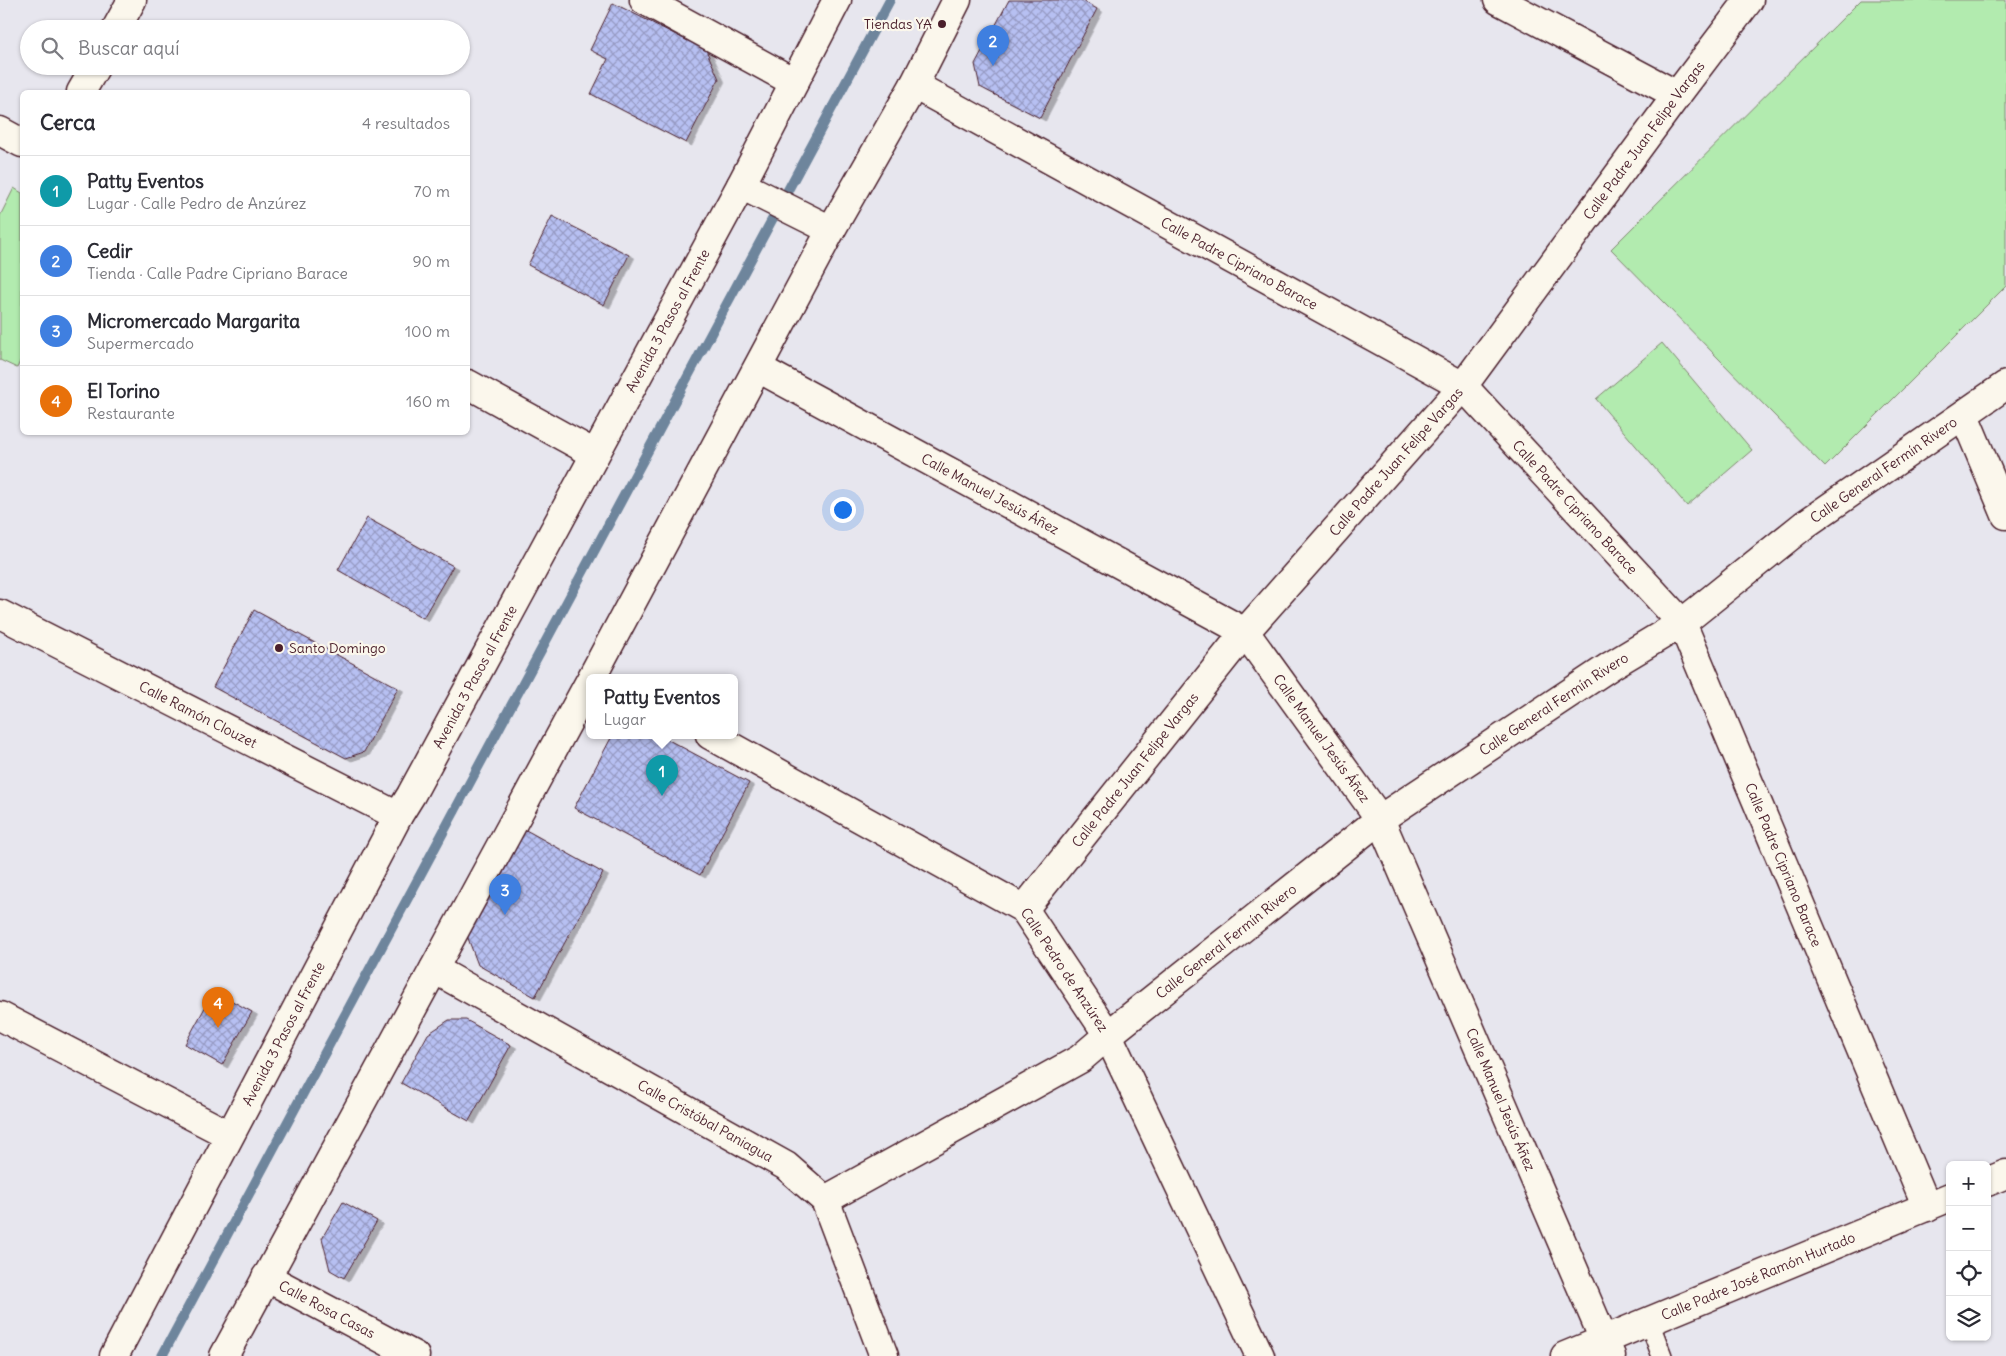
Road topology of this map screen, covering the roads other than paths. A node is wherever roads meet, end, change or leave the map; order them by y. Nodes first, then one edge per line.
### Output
1 (132, 0) edge
2 (644, 0) edge
3 (837, 0) edge
4 (958, 0) edge
5 (1498, 0) edge
6 (1749, 0) edge
7 (121, 20) edge
8 (91, 75) edge
9 (794, 82) junction
10 (914, 85) junction
11 (82, 90) edge
12 (1677, 95) junction
13 (0, 132) edge
14 (20, 142) edge
15 (751, 190) junction
16 (832, 230) junction
17 (758, 368) junction
18 (470, 385) edge
19 (2006, 385) edge
20 (1463, 386) junction
21 (1964, 415) junction
22 (595, 454) junction
23 (2006, 515) edge
24 (0, 614) edge
25 (1682, 623) junction
26 (1245, 632) junction
27 (598, 674) edge
28 (586, 695) edge
29 (717, 739) edge
30 (398, 816) junction
31 (1380, 819) junction
32 (1024, 909) junction
33 (434, 969) junction
34 (0, 1016) edge
35 (1108, 1035) junction
36 (229, 1135) junction
37 (2006, 1174) edge
38 (1991, 1180) edge
39 (825, 1200) junction
40 (1939, 1202) edge
41 (266, 1277) junction
42 (1649, 1322) junction
43 (1608, 1348) edge
44 (114, 1356) edge
45 (224, 1356) edge
46 (415, 1356) edge
47 (884, 1356) edge
48 (1260, 1356) edge
49 (1565, 1356) edge
50 (1662, 1356) edge

1 - 7 street
2 - 9 street
3 - 9 street, Avenida 3 Pasos al Frente
4 - 10 street
5 - 12 street
6 - 12 street, Calle Padre Juan Felipe Vargas
8 - 11 street
9 - 15 street, Avenida 3 Pasos al Frente
10 - 16 street
10 - 20 street, Calle Padre Cipriano Barace
12 - 20 street, Calle Padre Juan Felipe Vargas
13 - 14 street
15 - 16 street
15 - 22 street, Avenida 3 Pasos al Frente
16 - 17 street
17 - 26 street, Calle Manuel Jesús Áñez
17 - 27 street
18 - 22 street
19 - 21 street, Calle General Fermín Rivero
20 - 25 street, Calle Padre Cipriano Barace
20 - 26 street, Calle Padre Juan Felipe Vargas
21 - 23 street
21 - 25 street, Calle General Fermín Rivero
22 - 30 street, Avenida 3 Pasos al Frente
24 - 30 street, Calle Ramón Clouzet
25 - 31 street, Calle General Fermín Rivero
25 - 40 street, Calle Padre Cipriano Barace
26 - 31 street, Calle Manuel Jesús Áñez
26 - 32 street, Calle Padre Juan Felipe Vargas
28 - 33 street
29 - 32 street, Calle Pedro de Anzúrez
30 - 36 street, Avenida 3 Pasos al Frente
31 - 35 street, Calle General Fermín Rivero
31 - 43 street, Calle Manuel Jesús Áñez
32 - 35 street, Calle Pedro de Anzúrez
33 - 39 street, Calle Cristóbal Paniagua
33 - 41 street
34 - 36 street
35 - 39 street, Calle General Fermín Rivero
35 - 48 street, Calle Pedro de Anzúrez
36 - 44 street, Avenida 3 Pasos al Frente
37 - 38 street
39 - 47 street, Calle Cristóbal Paniagua
40 - 42 street, Calle Padre José Ramón Hurtado
41 - 45 street
41 - 46 street, Calle Rosa Casas
42 - 43 street, Calle Padre José Ramón Hurtado
42 - 50 lane
43 - 49 street, Calle Padre José Ramón Hurtado

